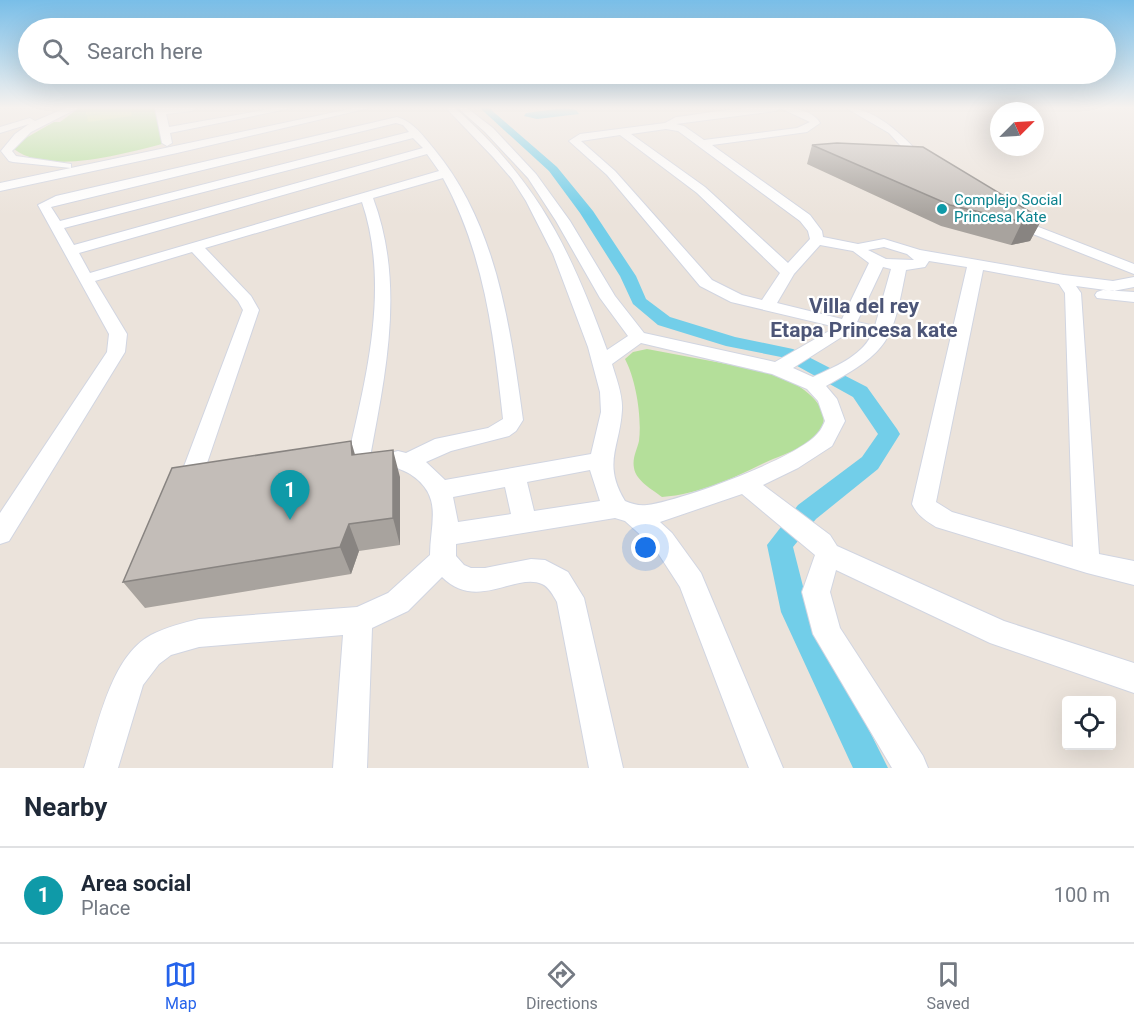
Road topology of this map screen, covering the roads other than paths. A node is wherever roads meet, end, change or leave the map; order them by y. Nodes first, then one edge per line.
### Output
1 (10, 144) edge
2 (170, 144) edge
3 (197, 144) edge
4 (296, 144) edge
5 (376, 144) edge
6 (424, 144) edge
7 (489, 144) edge
8 (502, 144) edge
9 (577, 144) edge
10 (638, 144) edge
11 (705, 144) edge
12 (905, 144) edge
13 (173, 149) junction
14 (429, 150) junction
15 (13, 159) junction
16 (0, 161) edge
17 (446, 173) junction
18 (935, 177) edge
19 (0, 187) edge
20 (366, 195) junction
21 (998, 215) edge
22 (54, 226) junction
23 (817, 240) junction
24 (196, 248) junction
25 (858, 248) junction
26 (69, 251) junction
27 (919, 259) junction
28 (878, 261) junction
29 (899, 265) junction
30 (1134, 268) edge
31 (975, 271) junction
32 (788, 272) junction
33 (85, 279) junction
34 (1134, 282) edge
35 (1068, 287) junction
36 (1134, 297) edge
37 (767, 306) junction
38 (847, 325) junction
39 (881, 333) junction
40 (638, 337) junction
41 (829, 340) junction
42 (865, 354) junction
43 (603, 361) junction
44 (778, 369) junction
45 (814, 385) junction
46 (601, 460) junction
47 (408, 462) junction
48 (234, 477) edge
49 (513, 477) junction
50 (745, 484) junction
51 (440, 490) junction
52 (625, 511) junction
53 (525, 522) junction
54 (0, 534) edge
55 (443, 547) junction
56 (828, 554) junction
57 (1087, 562) junction
58 (1134, 573) edge
59 (358, 620) junction
60 (1134, 678) edge
61 (101, 768) edge
62 (350, 768) edge
63 (606, 768) edge
64 (766, 768) edge
65 (911, 768) edge

1 - 15 street
2 - 13 street
3 - 13 street
4 - 22 street
5 - 22 street
6 - 14 street
7 - 43 street
8 - 40 street
9 - 37 street
10 - 32 street
11 - 23 street
12 - 18 street
13 - 15 street
13 - 19 street
14 - 17 street
14 - 26 street
15 - 16 street
17 - 20 street
17 - 47 street
20 - 24 street
20 - 47 street
21 - 30 street
22 - 26 street
23 - 25 street
23 - 32 street
24 - 33 street
24 - 48 street
25 - 27 street
25 - 28 street
26 - 33 street
27 - 29 street
27 - 31 street
28 - 29 street
28 - 38 street
29 - 39 street
31 - 35 street
31 - 57 street
32 - 37 street
33 - 54 street
34 - 35 street
35 - 36 street
35 - 57 street
37 - 38 street
38 - 39 street
38 - 41 street
39 - 42 street
40 - 43 street
40 - 44 street
41 - 42 street
41 - 44 street
42 - 45 street
43 - 46 street
44 - 45 street
45 - 50 street
46 - 49 street
46 - 52 street
47 - 51 street
49 - 51 street
49 - 53 street
50 - 52 street
50 - 56 street
51 - 55 street
52 - 53 street
52 - 64 street
53 - 55 street
55 - 59 street
55 - 63 street
56 - 60 street
56 - 65 street
57 - 58 street
59 - 61 street
59 - 62 street

